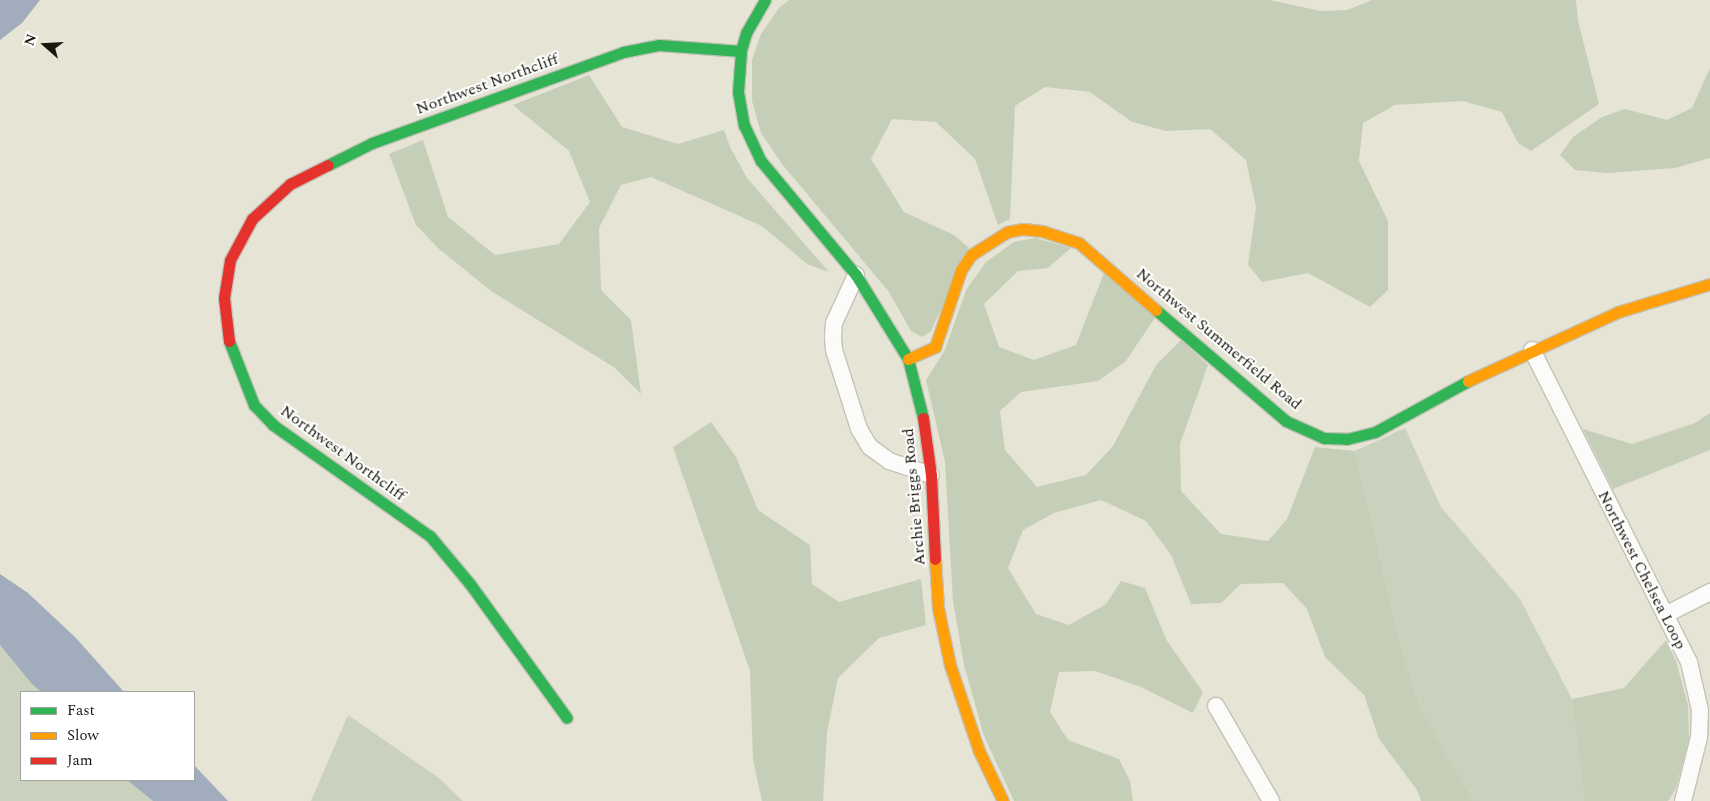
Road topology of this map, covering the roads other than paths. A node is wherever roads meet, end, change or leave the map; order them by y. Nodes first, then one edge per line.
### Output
1 (765, 0) edge
2 (742, 51) junction
3 (856, 276) junction
4 (1710, 284) edge
5 (1532, 350) junction
6 (908, 359) junction
7 (931, 475) junction
8 (1710, 592) edge
9 (1664, 615) junction
10 (1216, 706) dead end
11 (567, 718) dead end
12 (1003, 801) edge
13 (1271, 801) edge
14 (1683, 801) edge

1 - 2 street, Archie Briggs Road
2 - 3 street, Archie Briggs Road
2 - 11 street, Northwest Northcliff
3 - 6 street, Archie Briggs Road
3 - 7 street
4 - 5 street, Northwest Summerfield Road
5 - 6 street, Northwest Summerfield Road
5 - 9 street, Northwest Chelsea Loop
6 - 7 street, Archie Briggs Road
7 - 12 street, Archie Briggs Road
8 - 9 street
9 - 14 street, Northwest Chelsea Loop
10 - 13 street

